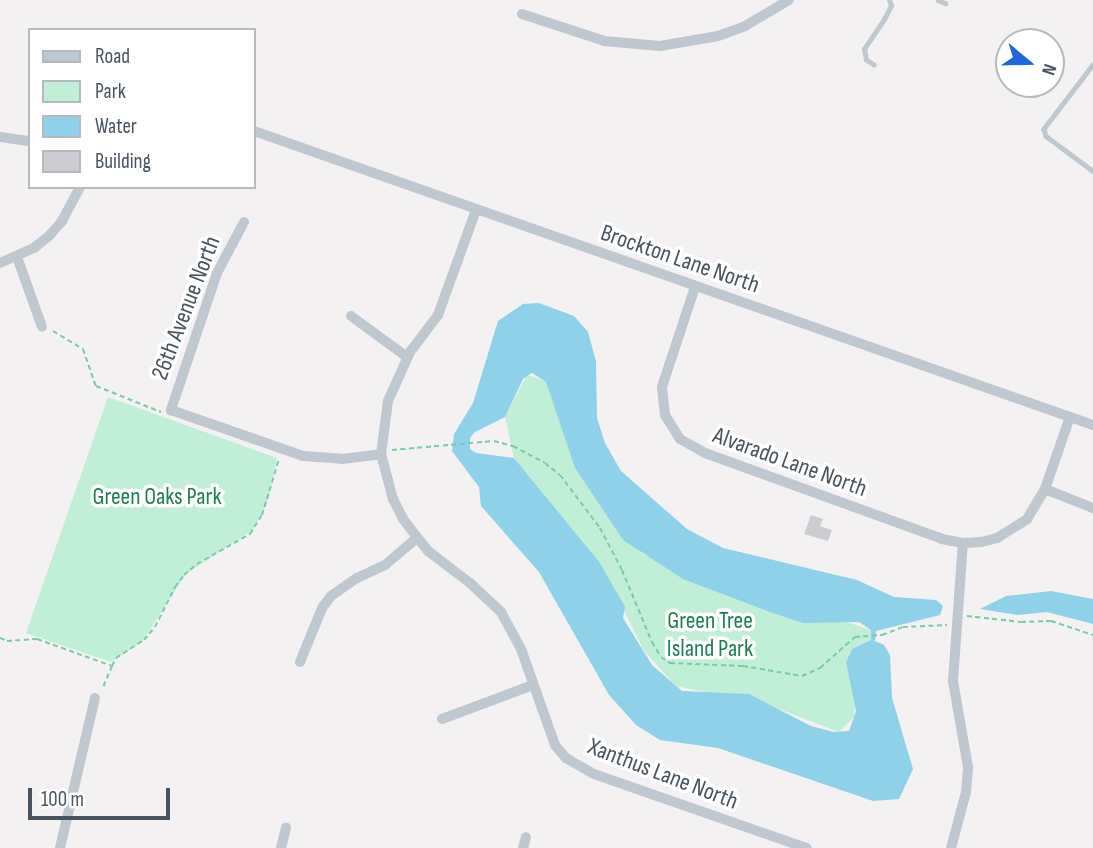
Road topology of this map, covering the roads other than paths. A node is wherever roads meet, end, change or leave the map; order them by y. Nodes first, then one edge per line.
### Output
1 (789, 0) edge
2 (889, 0) edge
3 (938, 0) edge
4 (945, 3) dead end
5 (522, 14) dead end
6 (874, 65) dead end
7 (1093, 65) edge
8 (256, 132) edge
9 (0, 137) edge
10 (28, 141) edge
11 (1093, 171) edge
12 (79, 189) edge
13 (476, 209) junction
14 (244, 222) dead end
15 (16, 257) junction
16 (0, 264) edge
17 (695, 287) junction
18 (351, 316) dead end
19 (42, 327) road end
20 (407, 357) junction
21 (1070, 417) junction
22 (1093, 425) edge
23 (386, 452) junction
24 (1045, 489) junction
25 (1093, 508) edge
26 (416, 538) junction
27 (963, 543) junction
28 (300, 662) dead end
29 (533, 685) junction
30 (95, 698) road end
31 (442, 719) dead end
32 (286, 828) dead end
33 (60, 848) edge
34 (281, 848) edge
35 (806, 848) edge
36 (951, 848) edge

1 - 5 street
2 - 6 lane
3 - 4 lane
7 - 11 lane
8 - 13 street, Brockton Lane North
9 - 10 street
12 - 15 street
13 - 17 street, Brockton Lane North
13 - 20 street
14 - 23 street, 26th Avenue North
15 - 16 street
15 - 19 street
17 - 21 street, Brockton Lane North
17 - 27 street, Alvarado Lane North
18 - 20 street
20 - 23 street
21 - 22 street, Brockton Lane North
21 - 24 street
23 - 26 street, Xanthus Lane North
24 - 25 street
24 - 27 street
26 - 28 street
26 - 29 street, Xanthus Lane North
27 - 36 street
29 - 31 street
29 - 35 street, Xanthus Lane North
30 - 33 street
32 - 34 street

